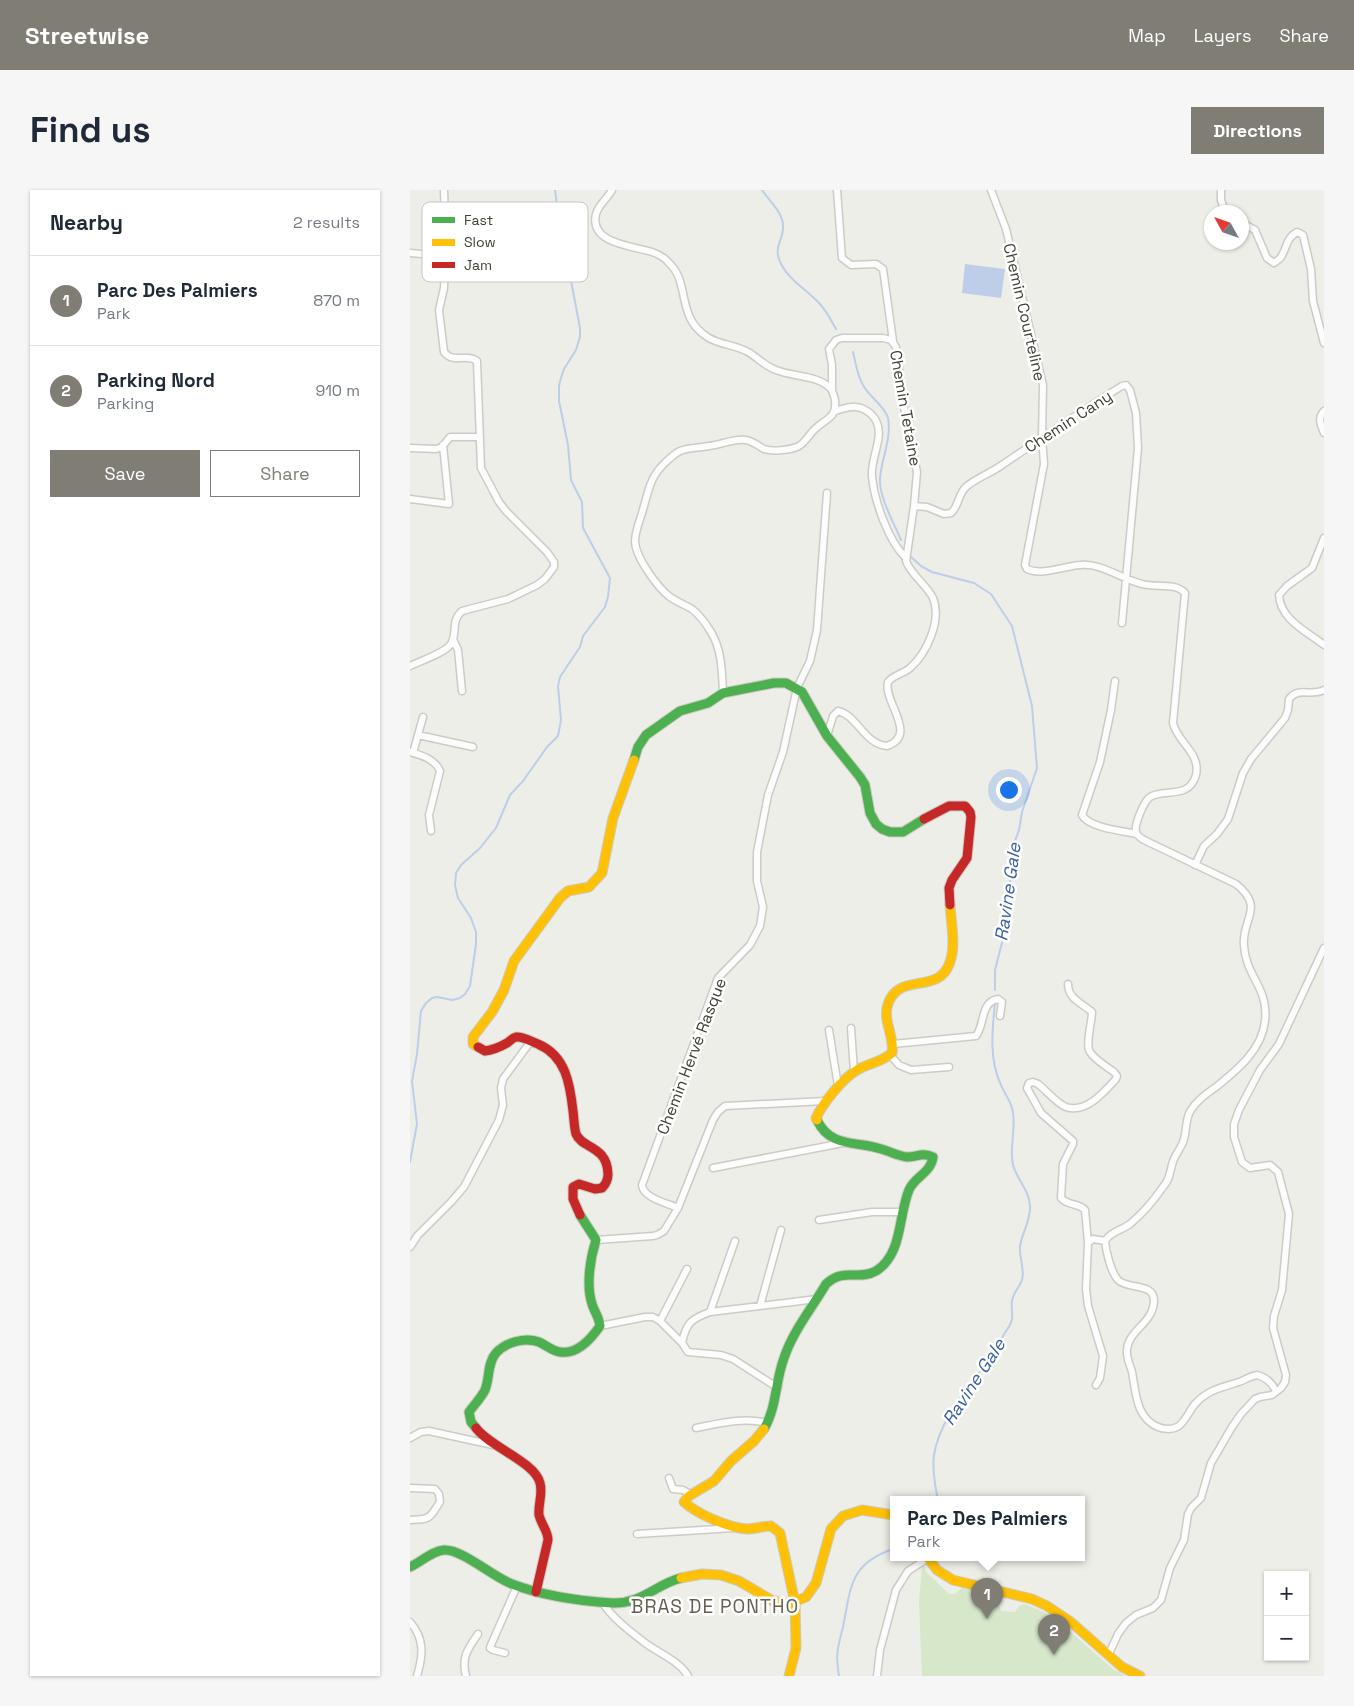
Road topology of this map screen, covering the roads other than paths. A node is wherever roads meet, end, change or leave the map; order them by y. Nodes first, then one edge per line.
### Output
1 (612, 190) edge
2 (836, 190) edge
3 (991, 190) edge
4 (1221, 190) edge
5 (1223, 205) edge
6 (1249, 227) edge
7 (444, 282) edge
8 (893, 341) junction
9 (1324, 343) edge
10 (832, 390) junction
11 (835, 411) junction
12 (1324, 411) edge
13 (1324, 433) edge
14 (1042, 437) junction
15 (480, 438) junction
16 (443, 446) junction
17 (410, 448) edge
18 (827, 493) dead end
19 (410, 499) edge
20 (914, 506) junction
21 (1324, 538) edge
22 (906, 557) junction
23 (1126, 577) junction
24 (1122, 623) dead end
25 (453, 639) junction
26 (1324, 645) edge
27 (410, 666) edge
28 (1115, 681) dead end
29 (797, 688) junction
30 (1324, 690) edge
31 (462, 691) dead end
32 (722, 693) junction
33 (423, 717) dead end
34 (418, 735) junction
35 (826, 736) junction
36 (473, 746) dead end
37 (412, 753) edge
38 (431, 831) dead end
39 (1137, 834) junction
40 (1195, 865) junction
41 (1324, 948) edge
42 (1068, 984) dead end
43 (1000, 1016) dead end
44 (851, 1028) dead end
45 (829, 1030) dead end
46 (531, 1041) junction
47 (893, 1044) junction
48 (890, 1055) junction
49 (949, 1067) dead end
50 (854, 1072) junction
51 (838, 1086) junction
52 (825, 1101) junction
53 (843, 1143) junction
54 (713, 1168) dead end
55 (678, 1208) junction
56 (902, 1212) junction
57 (819, 1220) dead end
58 (781, 1230) dead end
59 (596, 1240) junction
60 (735, 1241) dead end
61 (1105, 1241) junction
62 (1088, 1243) junction
63 (410, 1247) edge
64 (687, 1269) dead end
65 (817, 1300) junction
66 (760, 1306) junction
67 (710, 1312) junction
68 (660, 1321) junction
69 (600, 1326) junction
70 (682, 1343) junction
71 (1096, 1385) dead end
72 (778, 1388) junction
73 (1276, 1390) junction
74 (768, 1423) junction
75 (696, 1428) dead end
76 (410, 1438) edge
77 (493, 1445) junction
78 (670, 1478) dead end
79 (410, 1488) edge
80 (690, 1494) junction
81 (890, 1514) edge
82 (410, 1520) edge
83 (738, 1528) junction
84 (637, 1534) dead end
85 (923, 1561) edge
86 (930, 1561) edge
87 (410, 1567) edge
88 (517, 1586) junction
89 (536, 1592) junction
90 (602, 1602) junction
91 (795, 1603) junction
92 (410, 1622) edge
93 (478, 1634) dead end
94 (505, 1653) dead end
95 (1108, 1656) junction
96 (417, 1676) edge
97 (466, 1676) edge
98 (688, 1676) edge
99 (789, 1676) edge
100 (877, 1676) edge
101 (1140, 1676) edge

1 - 10 street
2 - 8 street
3 - 14 street, Chemin Courteline
4 - 5 street
6 - 9 street
7 - 15 street
8 - 10 street, Chemin Tetaine
8 - 20 street, Chemin Tetaine
10 - 11 street
11 - 22 street, Chemin Tetaine
11 - 32 street
12 - 13 street
14 - 20 street, Chemin Cany
14 - 23 street, Chemin Courteline
14 - 23 street, Chemin Cany
15 - 16 street
15 - 25 street
16 - 17 street
16 - 19 street
18 - 29 street, Chemin Hervé Rasque
20 - 22 street, Chemin Tetaine
21 - 26 street
22 - 35 street, Chemin Tetaine
23 - 24 street, Chemin Cany
23 - 39 street
25 - 27 street
25 - 31 street
28 - 39 street
29 - 32 street
29 - 35 street
29 - 55 street, Chemin Hervé Rasque
30 - 40 street
32 - 46 street
33 - 34 street
34 - 36 street
34 - 37 street
35 - 47 street
37 - 38 street
39 - 40 street
40 - 61 street
41 - 73 street
42 - 62 street
43 - 47 street
44 - 50 street
45 - 51 street
46 - 59 street
46 - 63 street
47 - 48 street
48 - 49 street
48 - 50 street
50 - 51 street
51 - 52 street
52 - 53 street
52 - 55 street
53 - 54 street
53 - 56 street
55 - 59 street
56 - 57 street
56 - 65 street
58 - 66 street
59 - 69 street
60 - 67 street
61 - 62 street
61 - 73 street
62 - 71 street
64 - 68 street
65 - 66 street
65 - 72 street
66 - 67 street
67 - 70 street
68 - 69 street
68 - 70 street
69 - 77 street
70 - 72 street
72 - 74 street
73 - 95 street
74 - 75 street
74 - 80 street
76 - 77 street
77 - 89 street
78 - 80 street
79 - 82 street
80 - 83 street
81 - 91 street
83 - 84 street
83 - 91 street
85 - 100 street
86 - 95 street
87 - 88 street
88 - 89 street
88 - 94 street
89 - 90 street
90 - 91 street
90 - 98 street
91 - 99 street
92 - 96 street
93 - 97 street
95 - 101 street

